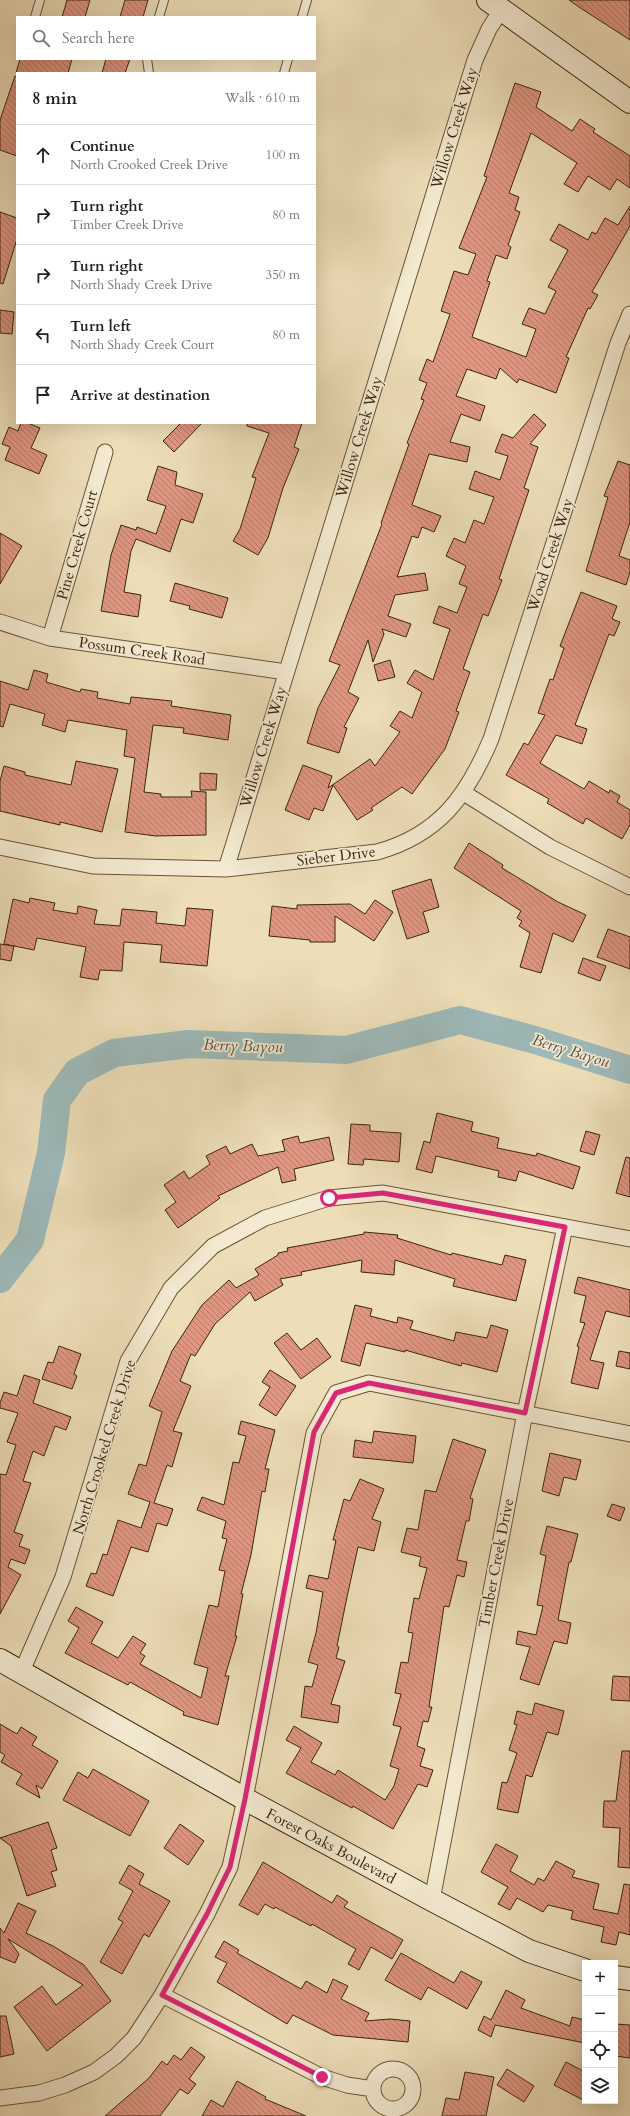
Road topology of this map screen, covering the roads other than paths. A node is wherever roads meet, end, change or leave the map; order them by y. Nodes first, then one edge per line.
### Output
1 (40, 0) edge
2 (164, 0) edge
3 (307, 0) edge
4 (494, 5) edge
5 (35, 16) edge
6 (159, 16) edge
7 (302, 16) edge
8 (147, 60) edge
9 (288, 60) edge
10 (149, 72) edge
11 (284, 72) edge
12 (630, 102) edge
13 (630, 314) edge
14 (624, 345) edge
15 (104, 452) dead end
16 (0, 622) edge
17 (50, 638) junction
18 (286, 672) junction
19 (464, 793) junction
20 (0, 847) edge
21 (226, 869) junction
22 (630, 887) edge
23 (565, 1227) junction
24 (630, 1239) edge
25 (525, 1413) junction
26 (630, 1434) edge
27 (0, 1660) edge
28 (22, 1672) junction
29 (245, 1799) junction
30 (432, 1900) junction
31 (582, 1969) edge
32 (618, 1977) edge
33 (630, 1979) edge
34 (162, 1995) junction
35 (373, 2089) dead end
36 (0, 2098) edge

1 - 5 lane
2 - 6 lane
3 - 7 lane
4 - 12 street
4 - 18 street, Willow Creek Way
8 - 10 lane
9 - 11 lane
13 - 14 street, Wood Creek Way
14 - 19 street, Wood Creek Way
15 - 17 street, Pine Creek Court
16 - 17 street, Possum Creek Road
17 - 18 street, Possum Creek Road
18 - 21 street, Willow Creek Way
19 - 21 street, Sieber Drive
19 - 22 street
20 - 21 street, Sieber Drive
23 - 24 street, North Crooked Creek Drive
23 - 25 street, Timber Creek Drive
23 - 28 street, North Crooked Creek Drive
25 - 26 street
25 - 29 street
25 - 30 street, Timber Creek Drive
27 - 28 street, Forest Oaks Boulevard
28 - 29 street, Forest Oaks Boulevard
29 - 30 street, Forest Oaks Boulevard
29 - 34 street
30 - 31 street, Forest Oaks Boulevard
32 - 33 street
34 - 35 street
34 - 36 street

